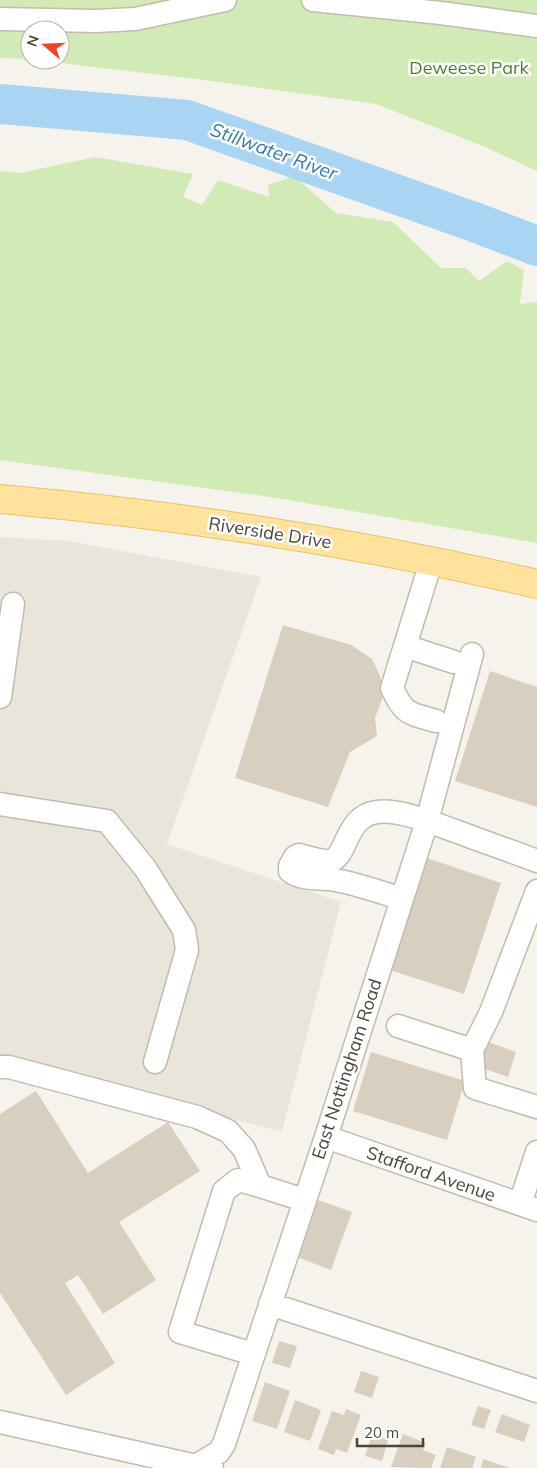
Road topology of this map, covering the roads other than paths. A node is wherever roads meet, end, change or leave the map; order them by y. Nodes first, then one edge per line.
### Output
1 (225, 0) edge
2 (313, 0) edge
3 (0, 19) edge
4 (537, 26) edge
5 (0, 499) edge
6 (431, 562) junction
7 (537, 584) edge
8 (13, 604) dead end
9 (405, 646) junction
10 (0, 697) edge
11 (436, 721) dead end
12 (0, 804) edge
13 (427, 821) junction
14 (537, 861) edge
15 (537, 891) edge
16 (402, 899) junction
17 (398, 1026) dead end
18 (472, 1050) junction
19 (155, 1062) dead end
20 (0, 1067) edge
21 (537, 1107) edge
22 (326, 1137) junction
23 (537, 1152) edge
24 (260, 1186) junction
25 (304, 1200) junction
26 (528, 1207) edge
27 (270, 1304) junction
28 (253, 1354) junction
29 (537, 1391) edge
30 (0, 1422) edge
31 (202, 1467) edge

1 - 3 street
2 - 4 street
5 - 6 main road, Riverside Drive
6 - 7 main road, Riverside Drive
6 - 9 street
8 - 10 street
9 - 11 street
9 - 13 street, East Nottingham Road
12 - 19 street
13 - 14 street
13 - 16 street, East Nottingham Road
13 - 16 street
15 - 18 street
16 - 22 street, East Nottingham Road
17 - 18 street
18 - 21 street
20 - 24 street
22 - 25 street, East Nottingham Road
22 - 26 street, Stafford Avenue
23 - 26 street
24 - 25 street
24 - 28 street
25 - 27 street, East Nottingham Road
27 - 28 street, East Nottingham Road
27 - 29 street
28 - 31 street, East Nottingham Road
30 - 31 street

